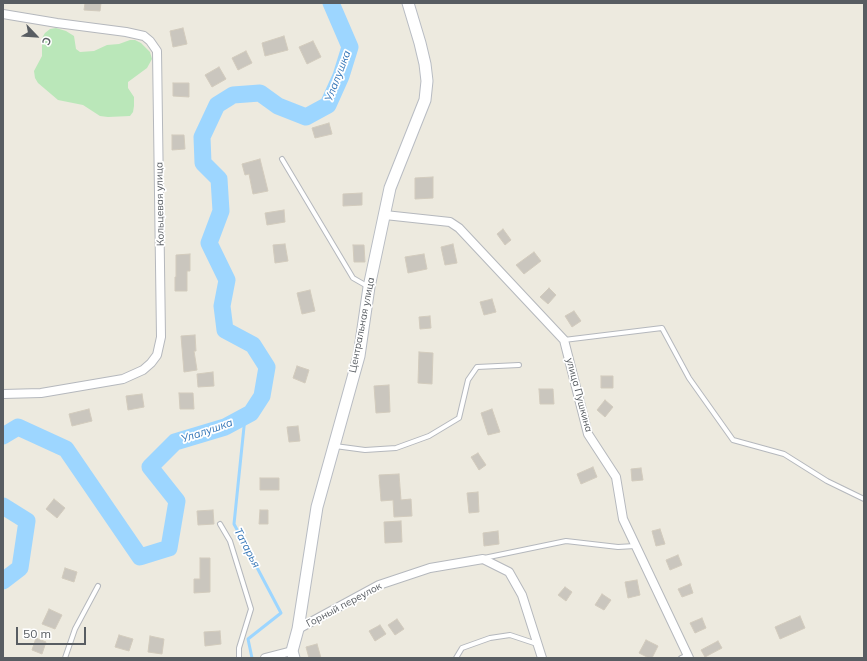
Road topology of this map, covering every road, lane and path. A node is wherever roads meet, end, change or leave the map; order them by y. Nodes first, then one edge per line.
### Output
1 (408, 3) edge
2 (3, 14) edge
3 (282, 159) dead end
4 (385, 215) junction
5 (369, 287) junction
6 (564, 340) junction
7 (519, 364) dead end
8 (3, 394) edge
9 (334, 446) junction
10 (864, 499) edge
11 (220, 524) dead end
12 (636, 546) junction
13 (483, 559) junction
14 (98, 586) dead end
15 (298, 630) junction
16 (537, 644) junction
17 (293, 654) edge
18 (686, 657) edge
19 (66, 658) edge
20 (239, 658) edge
21 (265, 658) edge
22 (456, 658) edge
23 (542, 658) edge

1 - 4 street, Центральная улица
2 - 8 street, Кольцевая улица
3 - 5 lane
4 - 5 street, Центральная улица
4 - 6 street, улица Пушкина
5 - 9 street, Центральная улица
6 - 10 lane
6 - 12 street, улица Пушкина
7 - 9 lane
9 - 15 street, Центральная улица
11 - 20 lane
12 - 13 lane
12 - 18 street, улица Пушкина
13 - 15 street, Горный переулок
13 - 16 street
14 - 19 lane
15 - 17 street, Центральная улица
16 - 22 lane
16 - 23 street
17 - 21 street

